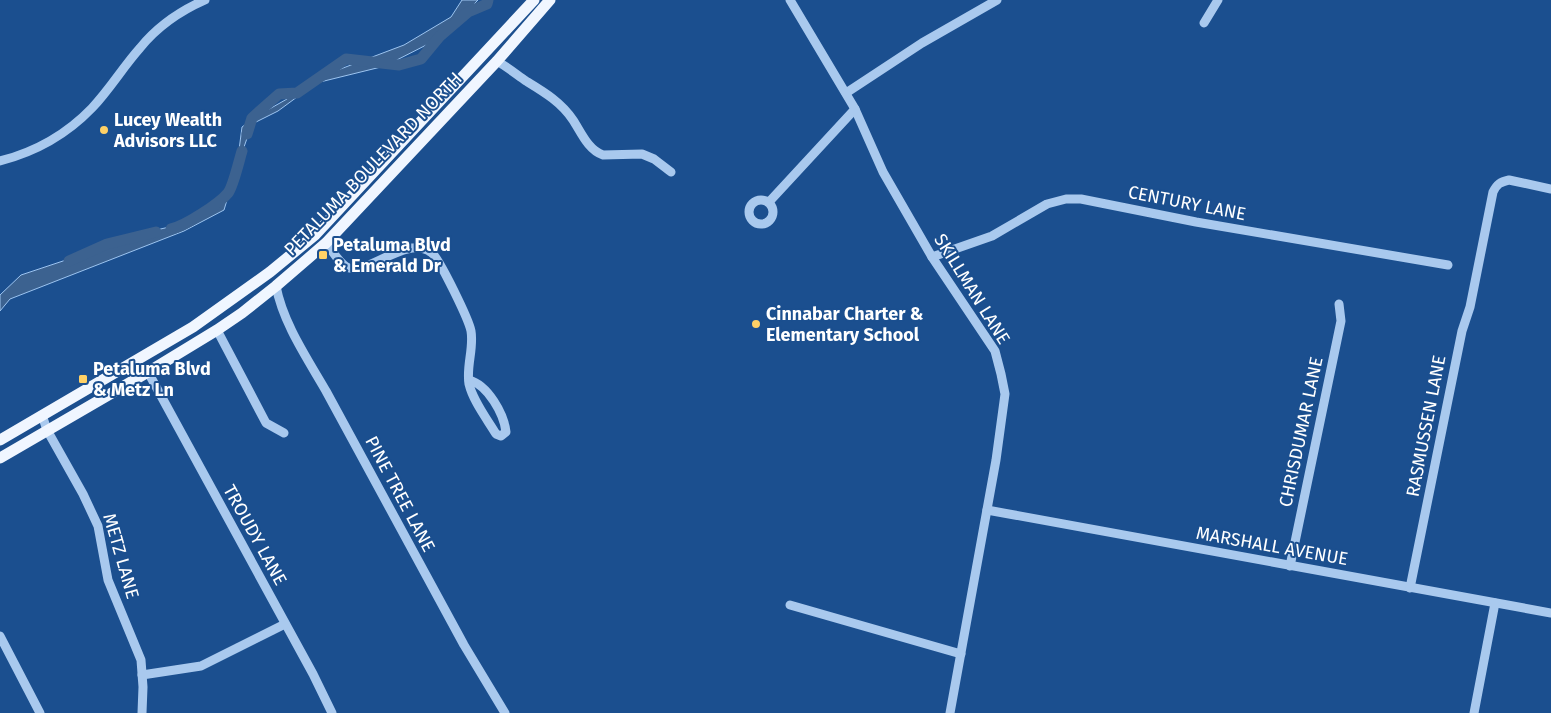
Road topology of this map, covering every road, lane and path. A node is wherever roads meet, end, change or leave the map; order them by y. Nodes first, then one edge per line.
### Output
1 (205, 0) edge
2 (534, 0) edge
3 (550, 0) edge
4 (790, 0) edge
5 (997, 0) edge
6 (1218, 0) edge
7 (1204, 22) dead end
8 (497, 61) junction
9 (846, 93) junction
10 (855, 109) junction
11 (0, 161) edge
12 (671, 172) dead end
13 (1551, 189) edge
14 (769, 202) dead end
15 (326, 243) junction
16 (932, 257) junction
17 (1448, 265) dead end
18 (276, 286) junction
19 (1339, 304) dead end
20 (217, 330) junction
21 (148, 372) junction
22 (469, 380) junction
23 (42, 415) junction
24 (47, 430) junction
25 (284, 433) dead end
26 (0, 440) edge
27 (0, 458) edge
28 (987, 510) junction
29 (1290, 566) junction
30 (1410, 588) junction
31 (1495, 603) junction
32 (790, 605) dead end
33 (1551, 613) edge
34 (285, 624) junction
35 (0, 636) edge
36 (962, 654) junction
37 (142, 675) junction
38 (40, 713) edge
39 (142, 713) edge
40 (332, 713) edge
41 (506, 713) edge
42 (950, 713) edge
43 (1474, 713) edge

1 - 11 street
2 - 23 main road, PETALUMA BOULEVARD NORTH
3 - 8 main road, PETALUMA BOULEVARD NORTH
4 - 9 street, SKILLMAN LANE
5 - 9 street
6 - 7 street
8 - 12 street
8 - 15 main road, PETALUMA BOULEVARD NORTH
9 - 10 street, SKILLMAN LANE
10 - 14 street
10 - 16 street, SKILLMAN LANE
13 - 30 street, RASMUSSEN LANE
15 - 18 main road, PETALUMA BOULEVARD NORTH
15 - 22 street
16 - 17 street, CENTURY LANE
16 - 28 street, SKILLMAN LANE
18 - 20 main road, PETALUMA BOULEVARD NORTH
18 - 41 street, PINE TREE LANE
19 - 29 street, CHRISDUMAR LANE
20 - 21 main road, PETALUMA BOULEVARD NORTH
20 - 25 street
21 - 24 main road, PETALUMA BOULEVARD NORTH
21 - 34 street, TROUDY LANE
22 - 22 street
23 - 24 street, METZ LANE
23 - 26 main road, PETALUMA BOULEVARD NORTH
24 - 27 main road, PETALUMA BOULEVARD NORTH
24 - 37 street, METZ LANE
28 - 29 street, MARSHALL AVENUE
28 - 36 street, SKILLMAN LANE
29 - 30 street, MARSHALL AVENUE
30 - 31 street, MARSHALL AVENUE
31 - 33 street, MARSHALL AVENUE
31 - 43 street
32 - 36 street
34 - 37 street
34 - 40 street, TROUDY LANE
35 - 38 street
36 - 42 street, SKILLMAN LANE
37 - 39 street, METZ LANE

